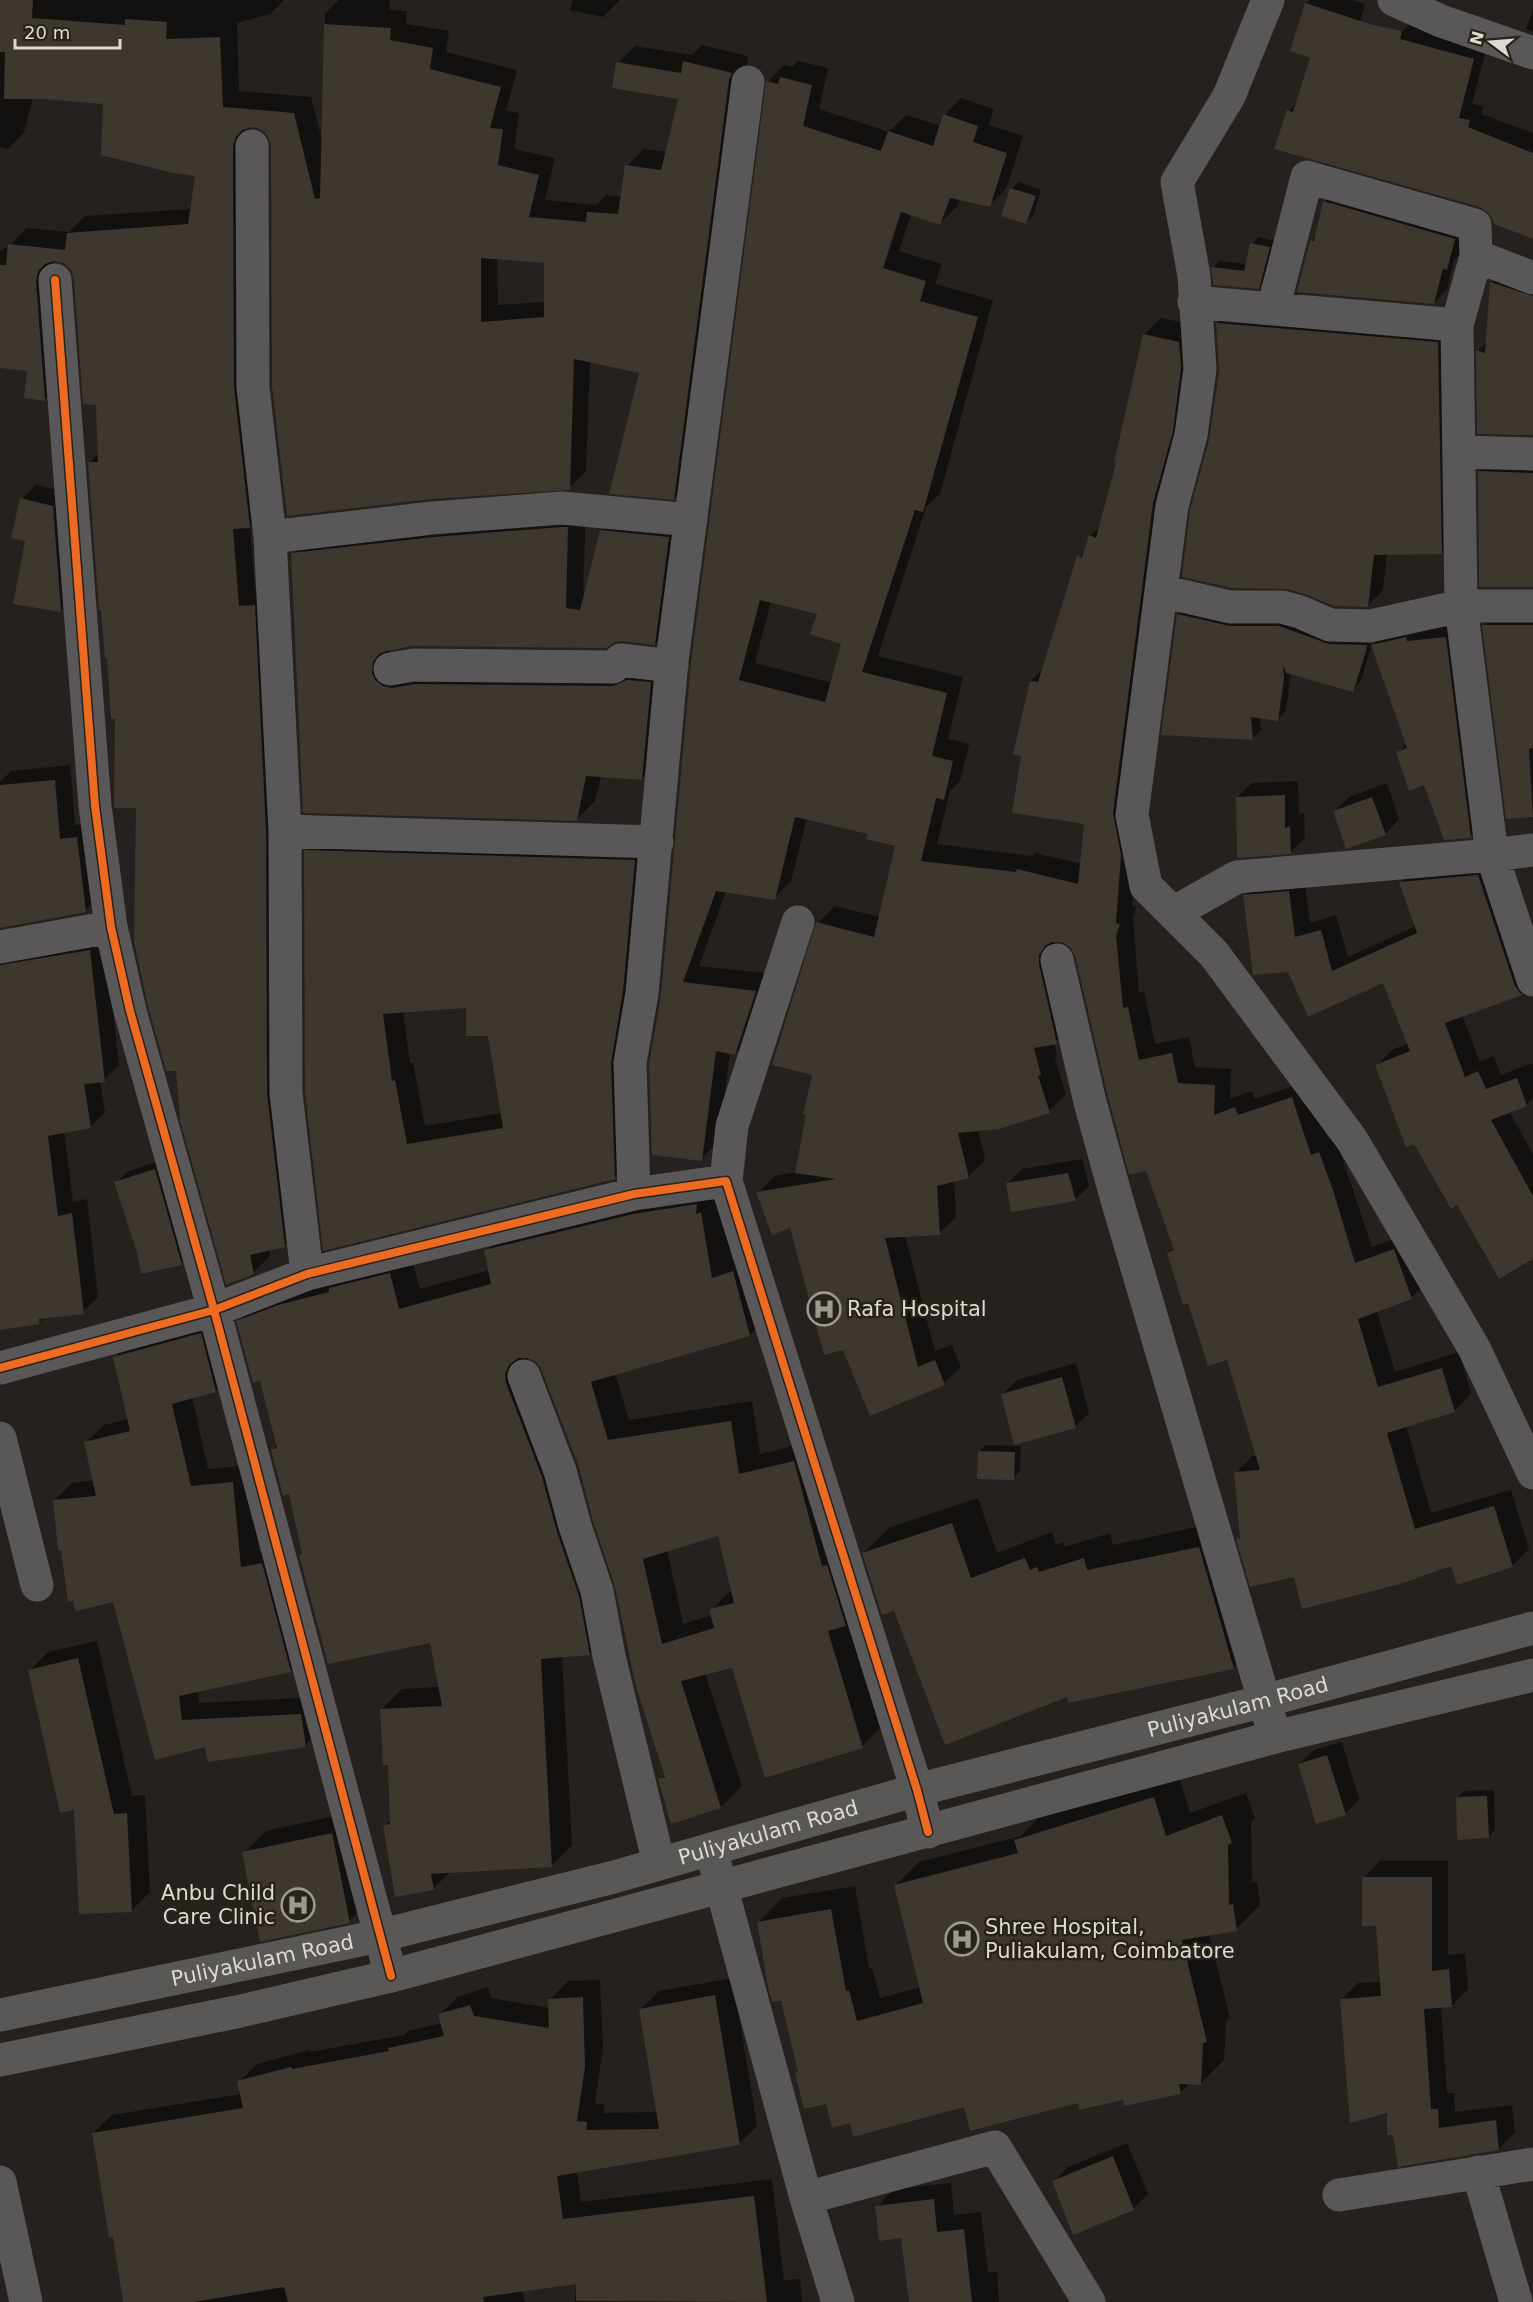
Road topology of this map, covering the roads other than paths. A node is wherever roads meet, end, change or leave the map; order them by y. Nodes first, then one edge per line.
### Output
1 (1268, 0) edge
2 (1394, 0) edge
3 (1533, 54) edge
4 (748, 82) dead end
5 (252, 146) dead end
6 (1476, 256) junction
7 (1533, 278) edge
8 (55, 280) dead end
9 (1194, 302) junction
10 (1273, 309) junction
11 (1457, 325) junction
12 (1460, 452) junction
13 (1533, 454) edge
14 (691, 520) junction
15 (270, 537) junction
16 (1161, 591) junction
17 (1461, 606) junction
18 (1533, 606) edge
19 (672, 666) junction
20 (390, 669) dead end
21 (285, 831) junction
22 (657, 842) junction
23 (1533, 850) edge
24 (1492, 855) junction
25 (1173, 913) junction
26 (798, 922) dead end
27 (111, 927) junction
28 (0, 947) edge
29 (1057, 960) dead end
30 (1533, 980) edge
31 (726, 1181) junction
32 (634, 1194) junction
33 (307, 1274) junction
34 (214, 1310) junction
35 (0, 1368) edge
36 (524, 1376) dead end
37 (0, 1438) edge
38 (1533, 1473) edge
39 (37, 1585) dead end
40 (1533, 1628) edge
41 (1533, 1676) edge
42 (1264, 1701) junction
43 (1275, 1737) junction
44 (917, 1790) junction
45 (928, 1832) junction
46 (711, 1849) junction
47 (659, 1864) junction
48 (722, 1887) junction
49 (380, 1936) junction
50 (391, 1976) junction
51 (0, 2014) edge
52 (0, 2060) edge
53 (1533, 2164) edge
54 (1478, 2172) junction
55 (0, 2182) edge
56 (1339, 2195) dead end
57 (806, 2198) junction
58 (26, 2302) edge
59 (838, 2302) edge
60 (1089, 2302) edge
61 (1516, 2302) edge

1 - 9 street
2 - 3 street
4 - 14 street
5 - 15 street
6 - 7 street
6 - 10 street
6 - 11 street
8 - 27 street
9 - 10 street
9 - 16 street
10 - 11 street
11 - 12 street
12 - 13 street
12 - 17 street
14 - 15 street
14 - 19 street
15 - 21 street
16 - 17 street
16 - 25 street
17 - 18 street
17 - 24 street
19 - 20 street
19 - 22 street
21 - 22 street
21 - 33 street
22 - 32 street
23 - 24 street
24 - 25 street
24 - 30 street
25 - 38 street
26 - 31 street
27 - 28 street
27 - 34 street
29 - 42 street
31 - 32 street
31 - 44 street
32 - 33 street
33 - 34 street
34 - 35 street
34 - 49 street
36 - 47 street
37 - 39 street
40 - 42 main road, Puliyakulam Road
41 - 43 main road, Puliyakulam Road
42 - 43 street
42 - 44 main road, Puliyakulam Road
43 - 45 main road, Puliyakulam Road
44 - 45 street
44 - 46 main road, Puliyakulam Road
45 - 48 main road, Puliyakulam Road
46 - 47 main road, Puliyakulam Road
46 - 48 street
47 - 49 main road, Puliyakulam Road
48 - 50 main road, Puliyakulam Road
48 - 57 street
49 - 50 street
49 - 51 main road, Puliyakulam Road
50 - 52 main road, Puliyakulam Road
53 - 54 street
54 - 56 street
54 - 61 street
55 - 58 street
57 - 59 street
57 - 60 street

